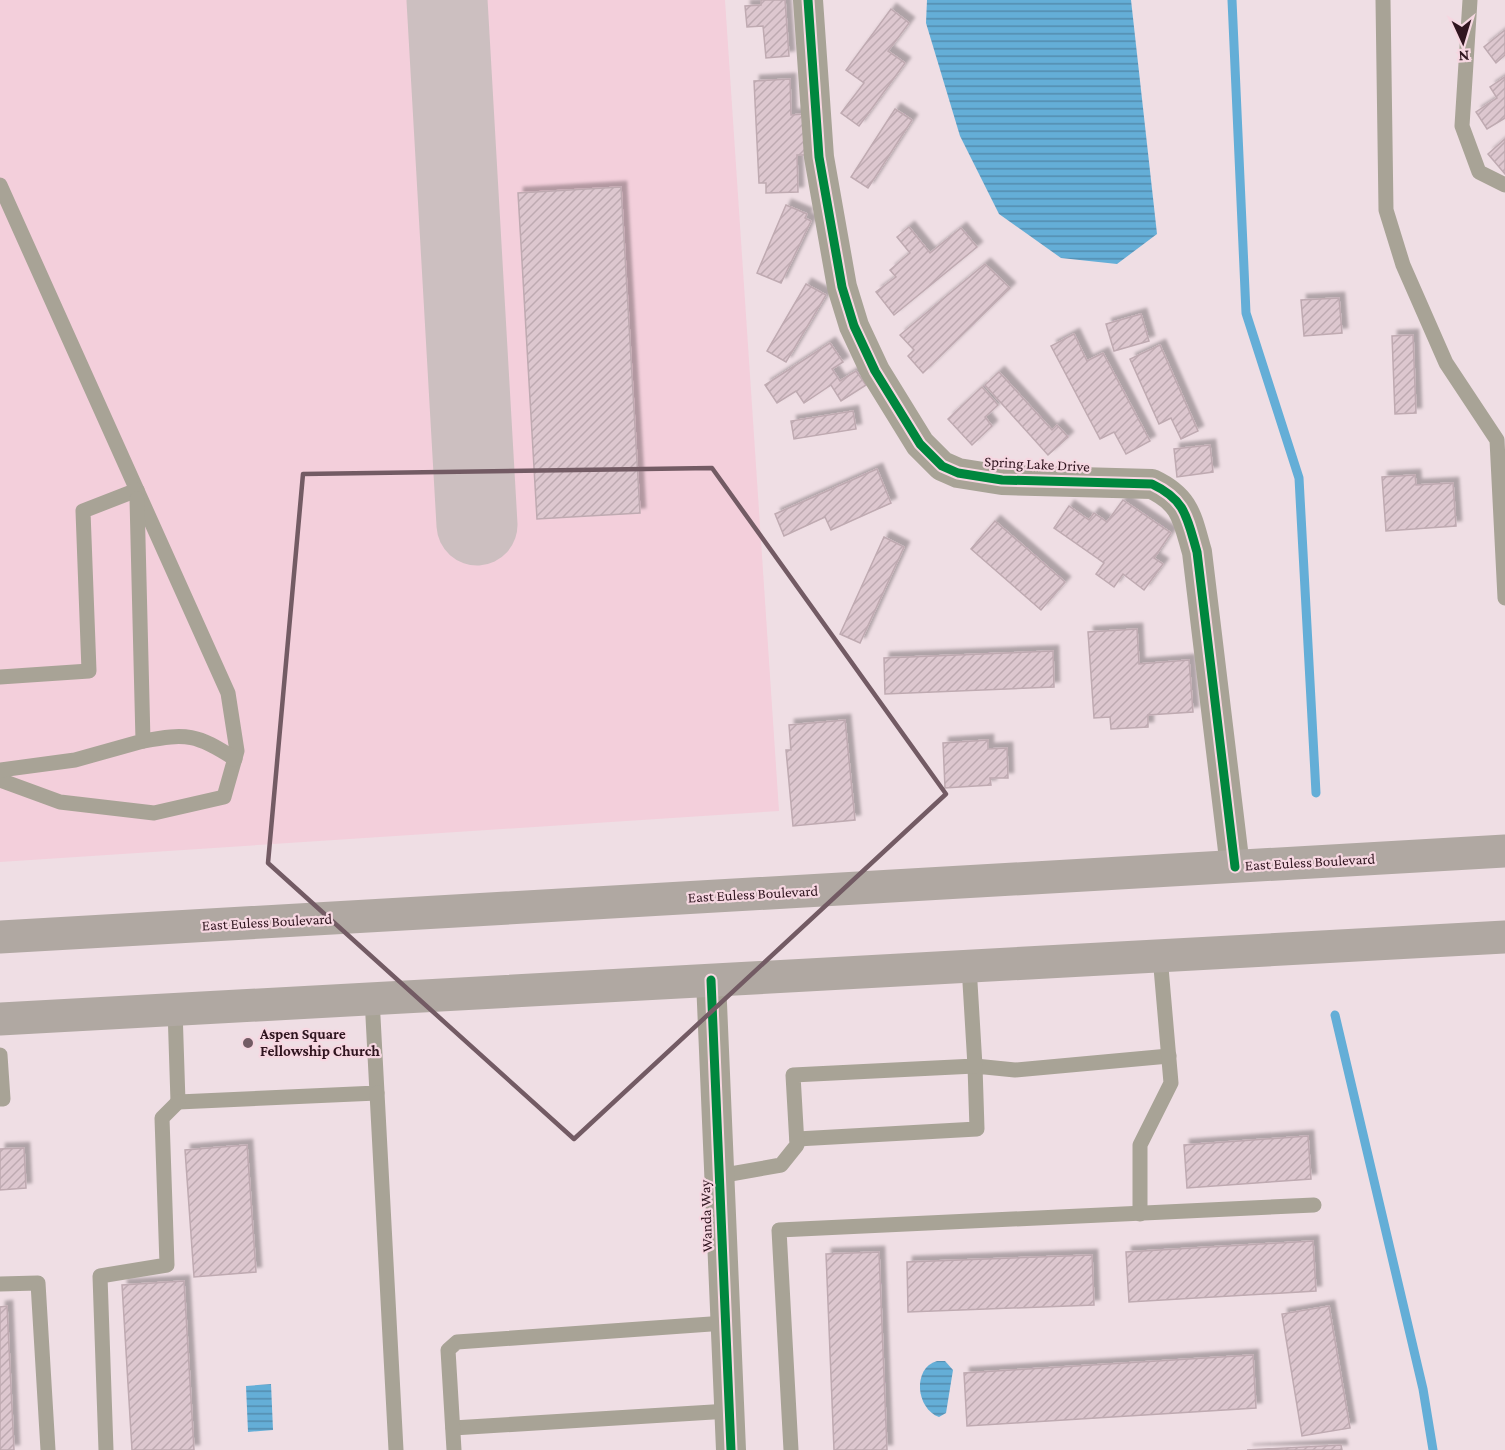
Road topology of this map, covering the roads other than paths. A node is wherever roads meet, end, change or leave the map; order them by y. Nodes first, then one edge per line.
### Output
1 (808, 0) edge
2 (1383, 0) edge
3 (1470, 0) edge
4 (0, 185) edge
5 (1505, 185) edge
6 (137, 490) junction
7 (1505, 598) edge
8 (0, 677) edge
9 (143, 741) junction
10 (234, 759) junction
11 (0, 770) edge
12 (0, 780) edge
13 (1505, 851) edge
14 (1235, 867) junction
15 (1505, 937) edge
16 (0, 938) edge
17 (1160, 956) junction
18 (969, 966) junction
19 (711, 980) junction
20 (372, 998) junction
21 (175, 1009) junction
22 (0, 1019) edge
23 (0, 1055) edge
24 (1169, 1056) junction
25 (975, 1066) junction
26 (377, 1092) junction
27 (0, 1099) edge
28 (178, 1102) junction
29 (797, 1138) junction
30 (719, 1176) junction
31 (1314, 1205) dead end
32 (1140, 1214) junction
33 (0, 1284) edge
34 (725, 1323) junction
35 (729, 1411) junction
36 (453, 1428) junction
37 (48, 1450) edge
38 (106, 1450) edge
39 (396, 1450) edge
40 (454, 1450) edge
41 (731, 1450) edge
42 (791, 1450) edge

1 - 14 street, Spring Lake Drive
2 - 7 lane
3 - 5 lane
4 - 6 lane
6 - 8 lane
6 - 9 lane
6 - 10 lane
9 - 10 lane
9 - 11 lane
10 - 12 lane
13 - 14 main road, East Euless Boulevard
14 - 16 main road, East Euless Boulevard
15 - 17 main road
17 - 18 main road
17 - 24 lane
18 - 19 main road
18 - 25 lane
19 - 20 main road
19 - 30 street, Wanda Way
20 - 21 main road
20 - 26 lane
21 - 22 main road
21 - 28 lane
23 - 27 lane
24 - 25 lane
24 - 32 lane
25 - 29 lane
25 - 29 lane
26 - 28 lane
26 - 39 lane
28 - 38 lane
29 - 30 lane
30 - 34 street, Wanda Way
31 - 32 lane
32 - 42 lane
33 - 37 lane
34 - 35 street, Wanda Way
34 - 36 lane
35 - 36 lane
35 - 41 street, Wanda Way
36 - 40 lane

